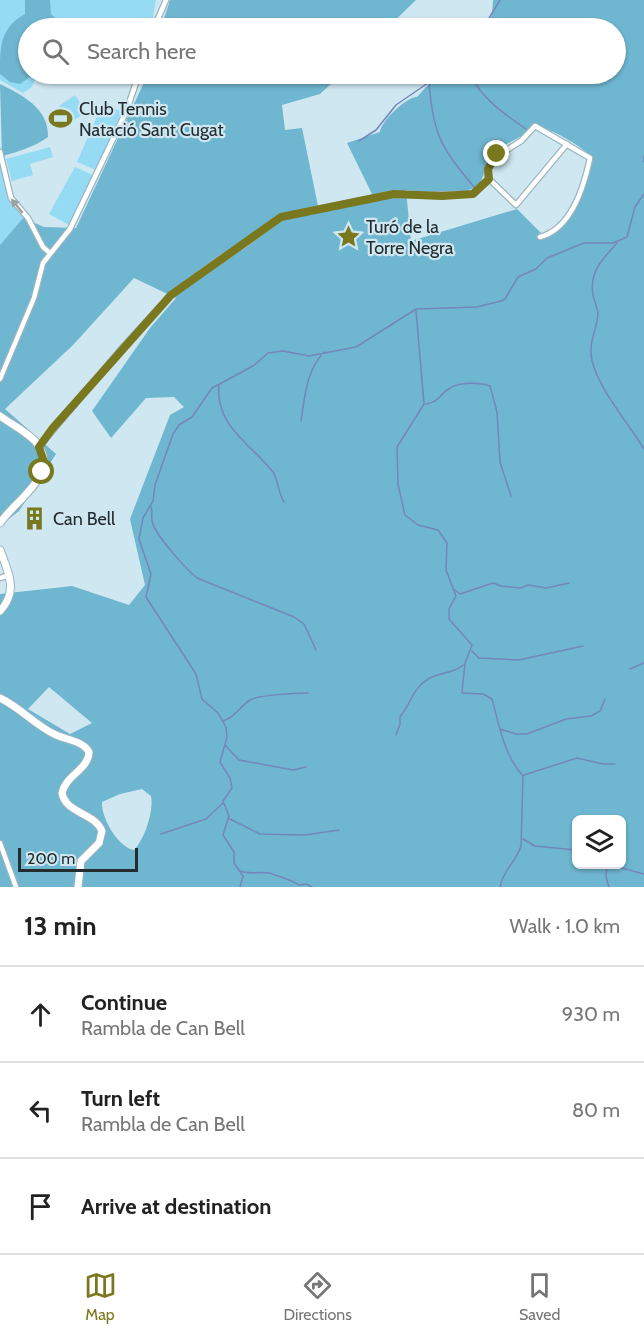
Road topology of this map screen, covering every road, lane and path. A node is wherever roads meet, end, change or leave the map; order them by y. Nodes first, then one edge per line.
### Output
1 (166, 0) edge
2 (158, 18) edge
3 (136, 84) edge
4 (567, 144) junction
5 (0, 152) edge
6 (489, 179) junction
7 (540, 237) dead end
8 (50, 253) junction
9 (0, 379) edge
10 (0, 416) edge
11 (39, 447) junction
12 (0, 523) edge
13 (0, 550) edge
14 (9, 575) junction
15 (0, 578) edge
16 (0, 611) edge
17 (0, 698) edge
18 (0, 843) edge
19 (16, 887) edge
20 (78, 887) edge

1 - 2 street
3 - 8 street
4 - 6 street
4 - 6 street
4 - 7 street
8 -> 5 street
6 - 11 street
8 - 9 street
10 - 11 main road
11 - 12 main road
13 - 14 main road
14 - 15 street
14 - 16 main road
17 - 20 main road
18 - 19 street

